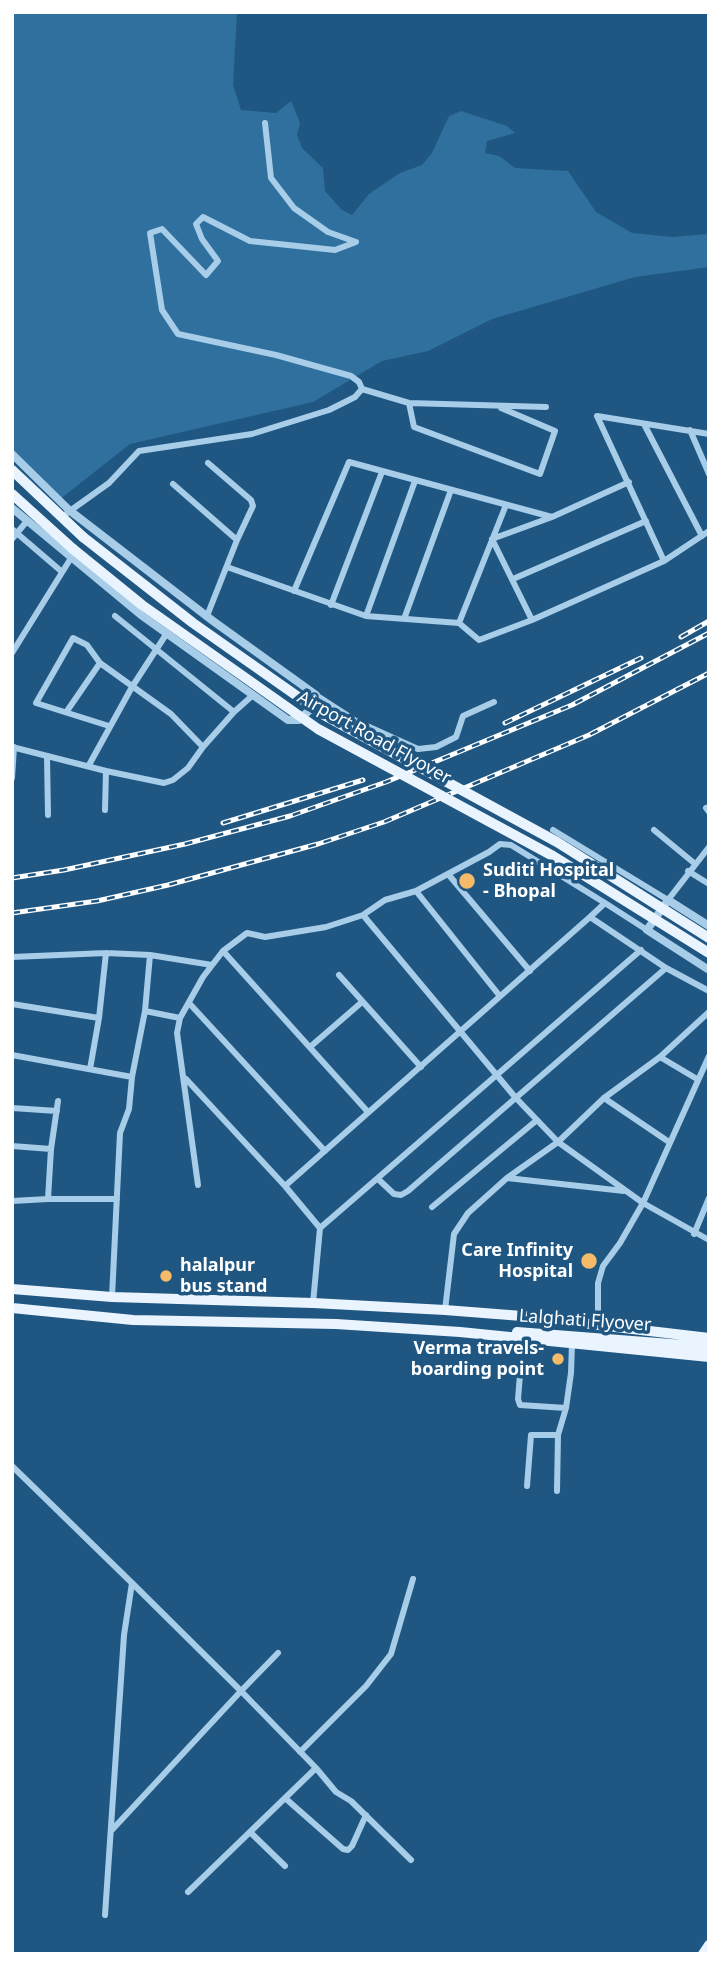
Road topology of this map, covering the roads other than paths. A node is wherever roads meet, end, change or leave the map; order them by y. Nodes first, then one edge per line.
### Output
1 (265, 123) dead end
2 (362, 389) junction
3 (410, 403) junction
4 (497, 406) junction
5 (546, 407) dead end
6 (644, 424) junction
7 (690, 430) junction
8 (709, 434) edge
9 (12, 454) edge
10 (208, 463) dead end
11 (12, 470) edge
12 (382, 472) junction
13 (709, 474) edge
14 (415, 481) junction
15 (629, 482) junction
16 (173, 484) dead end
17 (452, 490) junction
18 (12, 494) edge
19 (506, 505) junction
20 (12, 508) edge
21 (69, 510) junction
22 (552, 517) junction
23 (62, 518) junction
24 (27, 521) junction
25 (646, 521) junction
26 (709, 531) edge
27 (14, 534) edge
28 (702, 536) junction
29 (492, 539) junction
30 (237, 540) junction
31 (72, 553) junction
32 (664, 561) junction
33 (228, 567) junction
34 (61, 571) junction
35 (513, 579) junction
36 (294, 591) junction
37 (331, 605) junction
38 (207, 615) junction
39 (115, 616) dead end
40 (366, 616) junction
41 (404, 619) junction
42 (533, 620) junction
43 (459, 623) junction
44 (167, 634) junction
45 (156, 651) junction
46 (12, 653) edge
47 (100, 663) junction
48 (132, 687) junction
49 (253, 695) junction
50 (316, 695) junction
51 (494, 702) dead end
52 (67, 711) junction
53 (234, 712) junction
54 (109, 726) junction
55 (13, 747) edge
56 (203, 747) junction
57 (47, 757) junction
58 (89, 765) junction
59 (106, 771) junction
60 (12, 778) edge
61 (105, 810) dead end
62 (48, 815) dead end
63 (553, 830) dead end
64 (654, 831) dead end
65 (709, 847) edge
66 (694, 863) junction
67 (688, 871) junction
68 (448, 874) junction
69 (709, 884) edge
70 (416, 891) junction
71 (668, 900) junction
72 (605, 903) junction
73 (363, 915) junction
74 (590, 917) junction
75 (709, 926) edge
76 (647, 930) junction
77 (709, 938) edge
78 (641, 950) junction
79 (223, 951) junction
80 (106, 953) junction
81 (709, 953) edge
82 (150, 955) junction
83 (12, 957) edge
84 (212, 965) junction
85 (666, 968) junction
86 (709, 970) edge
87 (530, 971) junction
88 (339, 975) dead end
89 (709, 991) edge
90 (499, 995) junction
91 (362, 1002) junction
92 (189, 1003) junction
93 (12, 1004) edge
94 (145, 1011) junction
95 (709, 1012) edge
96 (99, 1018) junction
97 (180, 1018) junction
98 (459, 1030) junction
99 (310, 1047) junction
100 (12, 1055) edge
101 (709, 1056) edge
102 (660, 1057) junction
103 (421, 1067) junction
104 (90, 1069) junction
105 (496, 1074) junction
106 (132, 1077) junction
107 (185, 1077) junction
108 (697, 1079) junction
109 (515, 1097) junction
110 (604, 1098) junction
111 (58, 1101) dead end
112 (12, 1108) edge
113 (57, 1111) junction
114 (368, 1112) junction
115 (537, 1120) junction
116 (558, 1142) junction
117 (669, 1142) junction
118 (12, 1146) edge
119 (51, 1149) junction
120 (325, 1151) junction
121 (507, 1178) junction
122 (377, 1179) junction
123 (198, 1185) dead end
124 (285, 1186) junction
125 (626, 1191) junction
126 (709, 1198) edge
127 (48, 1199) junction
128 (117, 1199) junction
129 (12, 1201) edge
130 (643, 1203) junction
131 (432, 1207) dead end
132 (320, 1228) junction
133 (694, 1234) junction
134 (709, 1240) edge
135 (12, 1289) edge
136 (112, 1297) junction
137 (313, 1303) junction
138 (12, 1308) edge
139 (445, 1310) junction
140 (598, 1324) junction
141 (460, 1332) junction
142 (709, 1338) edge
143 (572, 1343) junction
144 (709, 1347) edge
145 (709, 1357) edge
146 (521, 1363) dead end
147 (566, 1408) junction
148 (558, 1435) junction
149 (12, 1466) edge
150 (527, 1486) dead end
151 (557, 1491) dead end
152 (413, 1579) dead end
153 (132, 1583) junction
154 (278, 1653) dead end
155 (241, 1691) junction
156 (300, 1752) junction
157 (316, 1768) junction
158 (285, 1798) junction
159 (366, 1815) junction
160 (111, 1831) junction
161 (250, 1832) junction
162 (411, 1860) dead end
163 (285, 1866) dead end
164 (188, 1892) dead end
165 (105, 1915) dead end
166 (709, 1945) edge
167 (703, 1954) edge

1 - 2 street
2 - 3 street
2 - 21 street
3 - 4 street
3 - 4 street
4 - 5 street
6 - 7 street
6 - 15 street
6 - 28 street
7 - 8 street
7 - 13 street
9 - 21 street
10 - 30 street
11 - 23 main road, Airport Road Flyover
12 - 14 street
12 - 36 street
12 - 37 street
14 - 17 street
14 - 40 street
15 - 22 street
15 - 25 street
16 - 30 street
17 - 19 street
17 - 41 street
18 - 31 main road, Airport Road Flyover
19 - 22 street
19 - 29 street
20 - 24 street
21 - 23 street
21 - 38 street
22 - 29 street
23 - 77 main road, Airport Road Flyover, bridge
24 - 27 street
24 - 31 street
25 - 32 street
25 - 35 street
26 - 28 street
27 - 34 street
28 - 32 street
29 - 35 street
29 - 43 street
30 - 33 street
31 - 34 street
31 - 44 street
31 - 81 main road, Airport Road Flyover, bridge
32 - 42 street
33 - 36 street
33 - 38 street
34 - 46 street
35 - 42 street
36 - 37 street
37 - 40 street
38 - 50 street
39 - 45 street
40 - 41 street
41 - 43 street
42 - 43 street
44 - 45 street
44 - 49 street
45 - 48 street
45 - 53 street
47 - 48 street
47 - 52 street
47 - 52 street
48 - 54 street
48 - 56 street
49 - 50 street
49 - 53 street
50 - 51 street
52 - 54 street
53 - 56 street
54 - 58 street
55 - 57 street
55 - 60 street
56 - 59 street
57 - 58 street
57 - 62 street
58 - 59 street
59 - 61 street
63 - 71 street
64 - 66 street
65 - 66 street
66 - 67 street
67 - 69 street
67 - 71 street
68 - 70 street
68 - 72 street
68 - 87 street
70 - 73 street
70 - 90 street
71 - 75 street
71 - 76 street
72 - 74 street
72 - 76 street
73 - 79 street
73 - 98 street
74 - 78 street
74 - 87 street
76 - 86 street
78 - 85 street
78 - 105 street
79 - 84 street
79 - 99 street
80 - 82 street
80 - 83 street
80 - 96 street
82 - 84 street
82 - 94 street
84 - 92 street
85 - 89 street
85 - 109 street
87 - 90 street
88 - 91 street
90 - 98 street
91 - 99 street
91 - 103 street
92 - 97 street
92 - 120 street
93 - 96 street
94 - 97 street
94 - 106 street
95 - 102 street
96 - 104 street
97 - 107 street
98 - 103 street
98 - 105 street
99 - 114 street
100 - 104 street
101 - 108 street
102 - 108 street
102 - 110 street
103 - 114 street
104 - 106 street
105 - 109 street
105 - 122 street
106 - 128 street
107 - 123 street
107 - 124 street
108 - 117 street
109 - 115 street
109 - 122 street
110 - 116 street
110 - 117 street
111 - 113 street
112 - 113 street
113 - 119 street
114 - 120 street
115 - 116 street
115 - 131 street
116 - 121 street
116 - 125 street
117 - 130 street
118 - 119 street
119 - 127 street
120 - 124 street
121 - 125 street
121 - 139 street
122 - 132 street
124 - 132 street
125 - 130 street
126 - 133 street
127 - 128 street
127 - 129 street
128 - 136 street
130 - 133 street
130 - 140 street
132 - 137 street
133 - 134 street
135 - 136 main road
136 - 137 main road
137 - 139 main road
138 - 141 main road
139 - 140 main road
140 - 142 main road
141 - 143 main road
141 - 144 main road, Lalghati Flyover
143 - 145 main road
143 - 147 street
146 - 147 street
147 - 148 street
148 - 150 street
148 - 151 street
149 - 153 street
152 - 156 street
153 - 155 street
153 - 160 street
154 - 155 street
155 - 156 street
155 - 160 street
156 - 157 street
157 - 158 street
157 - 159 street
158 - 159 street
158 - 161 street
159 - 162 street
160 - 165 street
161 - 163 street
161 - 164 street
166 - 167 main road

